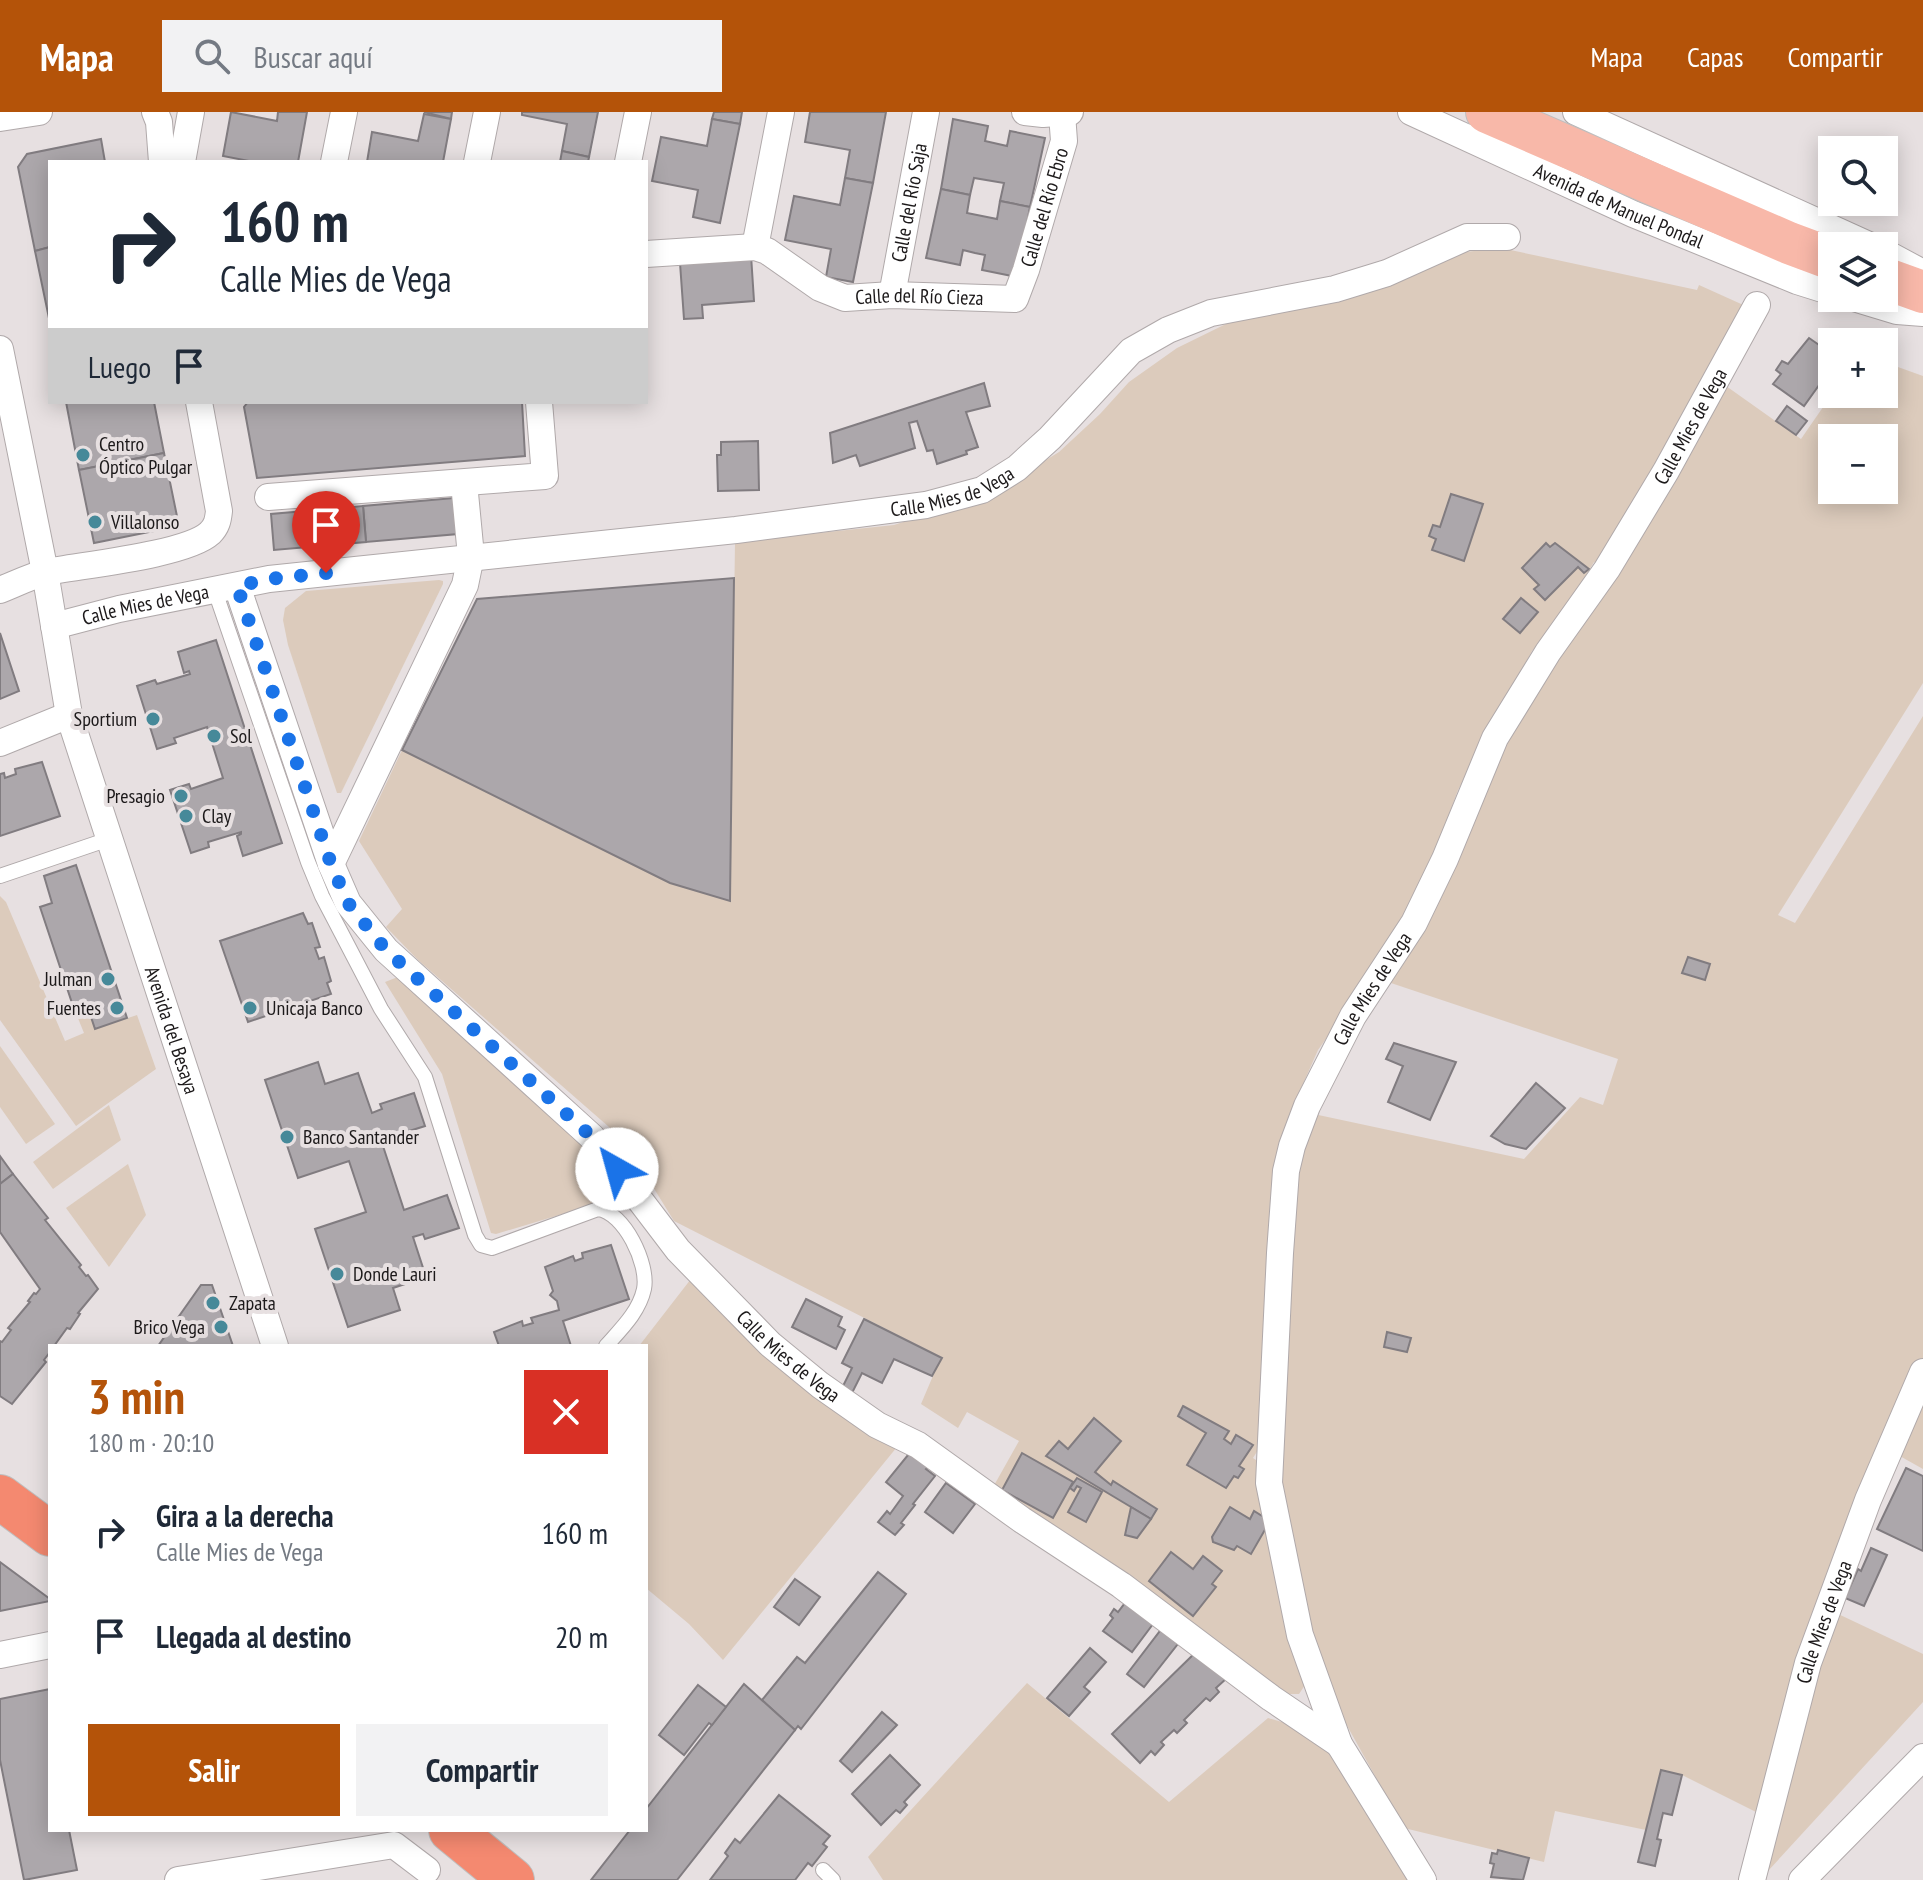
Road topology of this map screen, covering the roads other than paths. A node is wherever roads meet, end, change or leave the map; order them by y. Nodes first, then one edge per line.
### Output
1 (39, 112) edge
2 (155, 112) edge
3 (191, 112) edge
4 (344, 112) edge
5 (487, 112) edge
6 (638, 112) edge
7 (781, 112) edge
8 (926, 112) edge
9 (1025, 112) edge
10 (1411, 112) edge
11 (1487, 112) edge
12 (1576, 112) edge
13 (1066, 113) edge
14 (0, 118) edge
15 (162, 160) edge
16 (182, 160) edge
17 (334, 160) edge
18 (477, 160) edge
19 (628, 160) edge
20 (1840, 232) edge
21 (1507, 237) dead end
22 (755, 247) junction
23 (648, 254) edge
24 (1818, 254) edge
25 (1898, 260) edge
26 (1923, 273) edge
27 (1898, 283) edge
28 (1818, 288) edge
29 (1923, 292) edge
30 (892, 295) junction
31 (1015, 299) joint
32 (1757, 305) dead end
33 (1898, 311) edge
34 (1923, 313) edge
35 (0, 349) edge
36 (3, 377) edge
37 (199, 404) edge
38 (539, 404) edge
39 (464, 483) junction
40 (268, 497) dead end
41 (471, 556) junction
42 (45, 572) junction
43 (226, 589) junction
44 (0, 590) edge
45 (54, 626) junction
46 (69, 715) junction
47 (0, 743) edge
48 (109, 839) junction
49 (331, 864) junction
50 (0, 876) edge
51 (629, 1184) junction
52 (608, 1210) junction
53 (274, 1344) edge
54 (608, 1344) edge
55 (1923, 1372) edge
56 (0, 1497) edge
57 (48, 1533) edge
58 (48, 1645) edge
59 (0, 1655) edge
60 (1339, 1744) junction
61 (1923, 1757) edge
62 (453, 1832) edge
63 (455, 1832) edge
64 (423, 1875) edge
65 (178, 1880) edge
66 (512, 1880) edge
67 (1423, 1880) edge
68 (1752, 1880) edge
69 (1802, 1880) edge

1 - 14 street
2 - 15 street
3 - 16 street
4 - 17 street
5 - 18 street
6 - 19 street
7 - 22 street
8 - 30 street, Calle del Río Saja
9 - 13 street, Calle del Río Ebro
10 - 28 street, Avenida de Manuel Pondal
11 - 24 main road, Avenida de Manuel Pondal
12 - 20 street
13 - 31 street, Calle del Río Ebro
21 - 41 street, Calle Mies de Vega
22 - 23 street
22 - 30 street, Calle del Río Cieza
25 - 26 street
27 - 29 main road
30 - 31 street, Calle del Río Cieza
32 - 60 street, Calle Mies de Vega
33 - 34 street
35 - 36 street, Avenida del Besaya
36 - 42 street, Avenida del Besaya
37 - 42 street
38 - 39 street
39 - 40 street
39 - 41 street
41 - 43 street, Calle Mies de Vega
41 - 49 street
42 - 44 street
42 - 45 street, Avenida del Besaya
43 - 45 street, Calle Mies de Vega
43 - 49 street, Calle Mies de Vega
43 - 52 lane
45 - 46 street, Avenida del Besaya
46 - 47 street
46 - 48 street, Avenida del Besaya
48 - 50 lane
48 - 53 street, Avenida del Besaya
49 - 51 street, Calle Mies de Vega
51 - 52 lane
51 - 60 street, Calle Mies de Vega
52 - 54 lane
55 - 68 street, Calle Mies de Vega
56 - 57 highway
58 - 59 street
60 - 67 street, Calle Mies de Vega
61 - 69 street
62 - 64 street
63 - 66 highway
64 - 65 street

